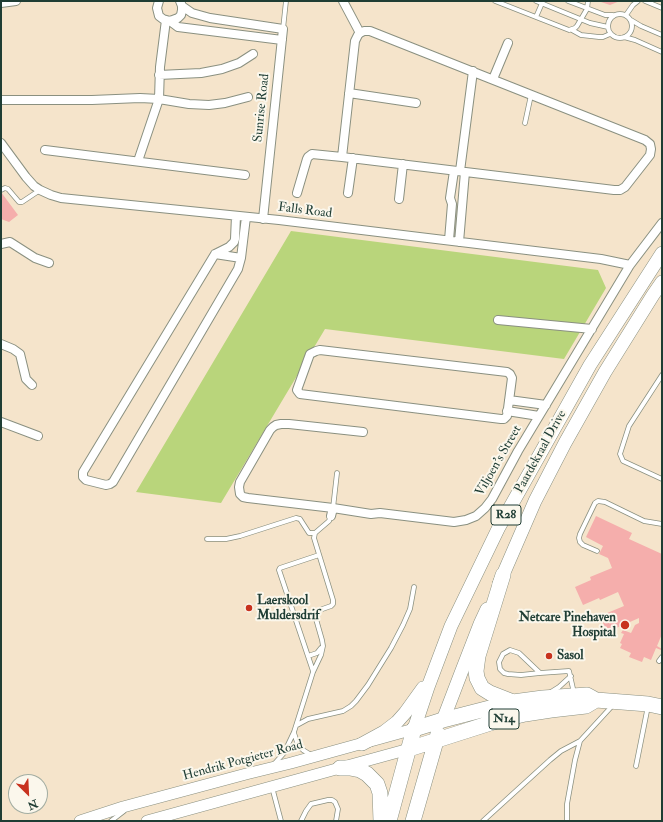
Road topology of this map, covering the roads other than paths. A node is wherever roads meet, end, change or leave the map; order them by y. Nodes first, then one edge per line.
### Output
1 (16, 1) edge
2 (159, 1) edge
3 (286, 1) edge
4 (343, 1) edge
5 (495, 1) edge
6 (536, 1) edge
7 (568, 1) edge
8 (588, 1) edge
9 (638, 1) edge
10 (645, 1) edge
11 (1, 2) edge
12 (542, 2) edge
13 (181, 4) edge
14 (662, 8) edge
15 (587, 9) junction
16 (613, 15) junction
17 (626, 15) junction
18 (536, 17) junction
19 (581, 20) junction
20 (631, 20) junction
21 (168, 21) junction
22 (608, 27) junction
23 (283, 29) junction
24 (572, 30) junction
25 (360, 33) junction
26 (610, 34) junction
27 (662, 35) edge
28 (624, 37) junction
29 (282, 40) junction
30 (508, 43) dead end
31 (662, 52) edge
32 (253, 54) dead end
33 (473, 71) junction
34 (159, 75) junction
35 (493, 79) junction
36 (349, 93) junction
37 (531, 95) junction
38 (248, 97) dead end
39 (159, 99) junction
40 (1, 100) edge
41 (416, 103) dead end
42 (525, 123) dead end
43 (1, 143) edge
44 (45, 150) dead end
45 (4, 155) edge
46 (342, 157) junction
47 (353, 158) junction
48 (138, 161) junction
49 (403, 164) junction
50 (460, 171) junction
51 (245, 174) dead end
52 (1, 190) edge
53 (40, 190) junction
54 (297, 193) dead end
55 (348, 193) dead end
56 (399, 199) dead end
57 (452, 204) junction
58 (463, 205) junction
59 (236, 216) junction
60 (246, 217) junction
61 (263, 218) junction
62 (662, 223) edge
63 (239, 232) junction
64 (449, 240) junction
65 (459, 242) junction
66 (1, 244) edge
67 (662, 253) edge
68 (215, 254) junction
69 (241, 258) junction
70 (49, 263) dead end
71 (630, 265) junction
72 (662, 277) edge
73 (662, 282) edge
74 (653, 295) junction
75 (498, 320) dead end
76 (592, 329) junction
77 (1, 344) edge
78 (662, 375) edge
79 (32, 385) dead end
80 (509, 400) junction
81 (546, 405) junction
82 (507, 411) junction
83 (539, 416) junction
84 (1, 422) edge
85 (363, 432) dead end
86 (38, 436) dead end
87 (337, 473) dead end
88 (662, 479) edge
89 (332, 512) junction
90 (662, 524) edge
91 (315, 533) junction
92 (207, 539) dead end
93 (597, 552) dead end
94 (319, 554) junction
95 (503, 575) junction
96 (414, 587) dead end
97 (323, 646) junction
98 (308, 656) junction
99 (313, 672) junction
100 (540, 673) junction
101 (433, 674) junction
102 (571, 676) junction
103 (542, 698) junction
104 (513, 702) junction
105 (574, 702) junction
106 (616, 702) junction
107 (655, 705) edge
108 (443, 720) junction
109 (296, 726) junction
110 (414, 729) junction
111 (294, 732) junction
112 (436, 740) junction
113 (580, 741) junction
114 (362, 744) junction
115 (409, 749) junction
116 (313, 757) junction
117 (636, 766) dead end
118 (271, 768) junction
119 (340, 768) junction
120 (272, 787) junction
121 (132, 805) junction
122 (151, 820) edge
123 (83, 821) edge
124 (111, 821) edge
125 (281, 821) edge
126 (301, 821) edge
127 (336, 821) edge
128 (381, 821) edge
129 (389, 821) edge
130 (413, 821) edge
131 (483, 821) edge
132 (567, 821) edge

1 - 11 street
2 - 21 street
3 - 23 lane, Sunrise Road
4 - 25 street
5 - 18 lane
6 - 12 lane
7 - 15 lane
8 - 15 lane
9 - 17 lane
10 - 14 lane
12 - 18 lane
12 - 19 lane
13 - 21 street
13 - 23 street
15 - 16 lane
15 - 19 lane
16 - 17 lane
16 - 22 lane
17 - 20 lane
18 - 24 lane
19 - 22 lane
19 - 24 lane
20 - 27 lane
20 - 28 lane
21 - 29 street
21 - 34 street
22 - 26 lane
23 - 29 street, Sunrise Road
24 - 26 lane
25 - 33 street
25 - 36 street
26 - 28 lane
28 - 31 lane
29 - 61 street, Sunrise Road
30 - 35 street
32 - 34 street
33 - 35 street
33 - 50 street
34 - 39 street
35 - 37 street
36 - 41 street
36 - 46 street
37 - 42 lane
37 - 50 street
38 - 39 street
39 - 40 street
39 - 48 street
43 - 45 street, Falls Road
44 - 48 street
45 - 53 street, Falls Road
46 - 47 street
46 - 54 street
47 - 49 street
47 - 55 street
48 - 51 street
49 - 50 street
49 - 56 street
50 - 57 street
50 - 58 street
52 - 53 lane
53 - 59 street, Falls Road
57 - 58 street
57 - 64 street
58 - 65 street
59 - 60 street, Falls Road
59 - 63 street
60 - 61 street, Falls Road
60 - 63 street
61 - 64 street, Falls Road
62 - 71 street, Viljoen's Street
63 - 68 street
63 - 69 street
64 - 65 street, Falls Road
65 - 71 street, Falls Road
66 - 70 street
67 - 101 main road, Paardekraal Drive / R28
68 - 69 street
68 - 69 street
71 - 76 street, Viljoen's Street
72 - 74 main road
73 - 74 main road, Paardekraal Drive / R28
74 - 95 main road, Paardekraal Drive / R28
75 - 76 street
76 - 81 street, Viljoen's Street
77 - 79 street
78 - 88 lane
80 - 81 street
80 - 82 street
80 - 82 street
81 - 83 street, Viljoen's Street
82 - 83 street
83 - 89 street, Viljoen's Street
84 - 86 street
85 - 89 street, Viljoen's Street
87 - 89 lane
89 - 91 lane
90 - 93 lane
91 - 92 lane
91 - 94 lane
94 - 97 lane
94 - 98 lane
95 - 104 highway
95 - 108 main road, Paardekraal Drive / R28
96 - 109 lane
97 - 98 lane
97 - 99 lane
98 - 99 lane
99 - 109 lane
100 - 100 lane
100 - 102 lane
101 - 110 main road, Paardekraal Drive / R28
101 - 114 main road
102 - 103 lane
102 - 105 lane
103 - 104 highway, N14
103 - 105 highway, N14
104 - 108 highway, N14
105 - 106 highway, N14
105 - 112 highway, N14
106 - 107 highway, N14
106 - 113 lane
107 - 117 lane
108 - 110 highway, N14
108 - 112 highway
109 - 111 lane
110 - 114 main road, Hendrik Potgieter Road
110 - 115 highway
111 - 116 lane
111 - 118 lane
112 - 115 highway, N14
112 - 130 highway
113 - 131 lane
113 - 132 lane
114 - 116 main road, Hendrik Potgieter Road
115 - 119 main road
115 - 129 highway
116 - 118 main road, Hendrik Potgieter Road
118 - 121 main road, Hendrik Potgieter Road
119 - 120 main road
119 - 128 highway
120 - 122 main road
120 - 125 lane
121 - 123 main road, Hendrik Potgieter Road
121 - 124 lane
126 - 127 lane

